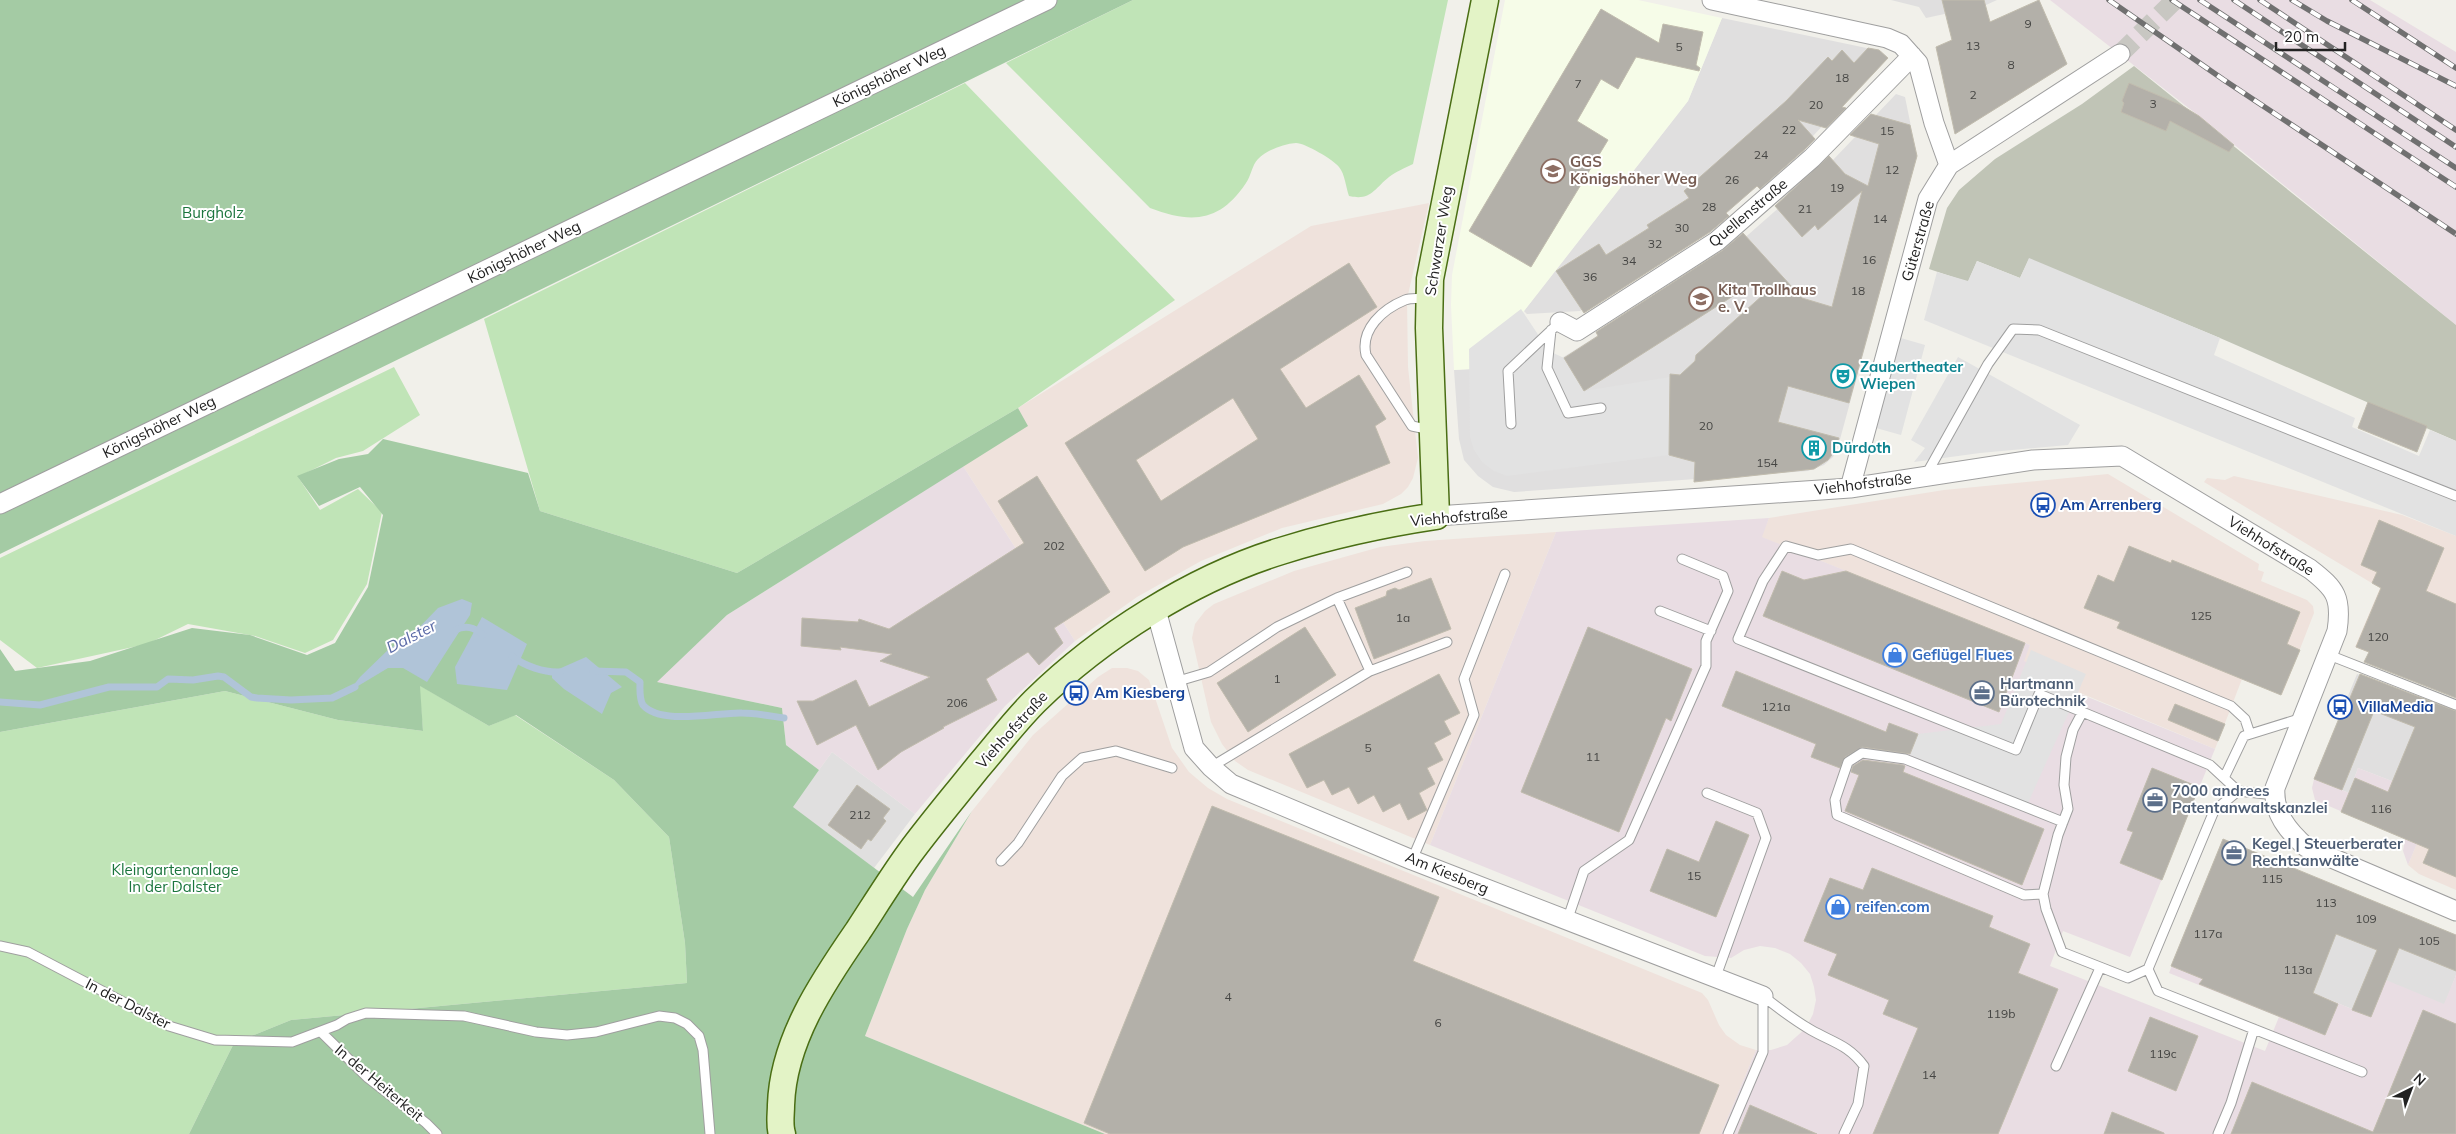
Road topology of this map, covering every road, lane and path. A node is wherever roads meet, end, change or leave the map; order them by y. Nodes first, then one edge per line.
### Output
1 (1047, 0) edge
2 (1485, 0) edge
3 (1712, 0) edge
4 (2120, 54) tunnel mouth
5 (1912, 56) junction
6 (1949, 165) junction
7 (1429, 299) junction
8 (1556, 326) junction
9 (1601, 408) dead end
10 (1510, 424) dead end
11 (1434, 430) junction
12 (1926, 476) junction
13 (1850, 488) junction
14 (2456, 496) edge
15 (0, 504) edge
16 (1436, 516) junction
17 (1682, 559) dead end
18 (1407, 572) dead end
19 (1505, 574) dead end
20 (1337, 598) junction
21 (1156, 610) junction
22 (1660, 611) dead end
23 (1711, 631) junction
24 (1447, 642) dead end
25 (2329, 655) junction
26 (1370, 671) junction
27 (1175, 682) junction
28 (2456, 705) edge
29 (2082, 713) junction
30 (2305, 716) junction
31 (2250, 734) junction
32 (1211, 767) junction
33 (1172, 768) dead end
34 (2224, 778) junction
35 (2238, 791) junction
36 (1707, 793) dead end
37 (2275, 794) junction
38 (2063, 822) junction
39 (1412, 860) junction
40 (1000, 861) dead end
41 (2043, 894) junction
42 (2456, 911) edge
43 (1566, 921) junction
44 (0, 946) edge
45 (2100, 968) junction
46 (2148, 970) junction
47 (1715, 979) junction
48 (1763, 996) junction
49 (2254, 1029) junction
50 (320, 1032) junction
51 (2056, 1066) dead end
52 (2362, 1072) dead end
53 (437, 1134) edge
54 (710, 1134) edge
55 (782, 1134) edge
56 (1728, 1134) edge
57 (1844, 1134) edge
58 (2218, 1134) edge

1 - 15 street, Königshöher Weg
2 - 7 street, Schwarzer Weg
3 - 5 street
4 - 6 street, Güterstraße
5 - 6 street
5 - 8 street, Quellenstraße
6 - 13 street, Güterstraße
7 - 11 street, Schwarzer Weg
7 - 11 lane
8 - 9 lane
8 - 10 lane
11 - 16 street, Schwarzer Weg
12 - 13 street, Viehhofstraße
12 - 14 lane
12 - 25 street, Viehhofstraße
13 - 16 street, Viehhofstraße
16 - 21 street, Viehhofstraße
17 - 23 lane
18 - 20 lane
19 - 39 lane
20 - 26 lane
20 - 27 lane
21 - 27 street, Am Kiesberg
21 - 55 street, Viehhofstraße
22 - 23 lane
23 - 43 lane
24 - 26 lane
25 - 28 lane
25 - 30 street, Viehhofstraße
26 - 32 lane
27 - 32 street, Am Kiesberg
29 - 31 lane
29 - 34 lane
29 - 38 lane
30 - 31 lane
30 - 37 street, Viehhofstraße
31 - 34 lane
32 - 39 street, Am Kiesberg
33 - 40 lane
34 - 35 lane
35 - 37 lane
35 - 46 lane
36 - 47 lane
37 - 42 street
38 - 41 lane
38 - 41 lane
39 - 43 street, Am Kiesberg
41 - 45 lane
43 - 47 street, Am Kiesberg
44 - 50 lane, In der Dalster
45 - 46 lane
45 - 51 lane
46 - 49 lane
47 - 48 street, Am Kiesberg
48 - 56 lane
48 - 57 lane
49 - 52 lane
49 - 58 lane
50 - 53 lane, In der Heiterkeit
50 - 54 lane, In der Dalster

